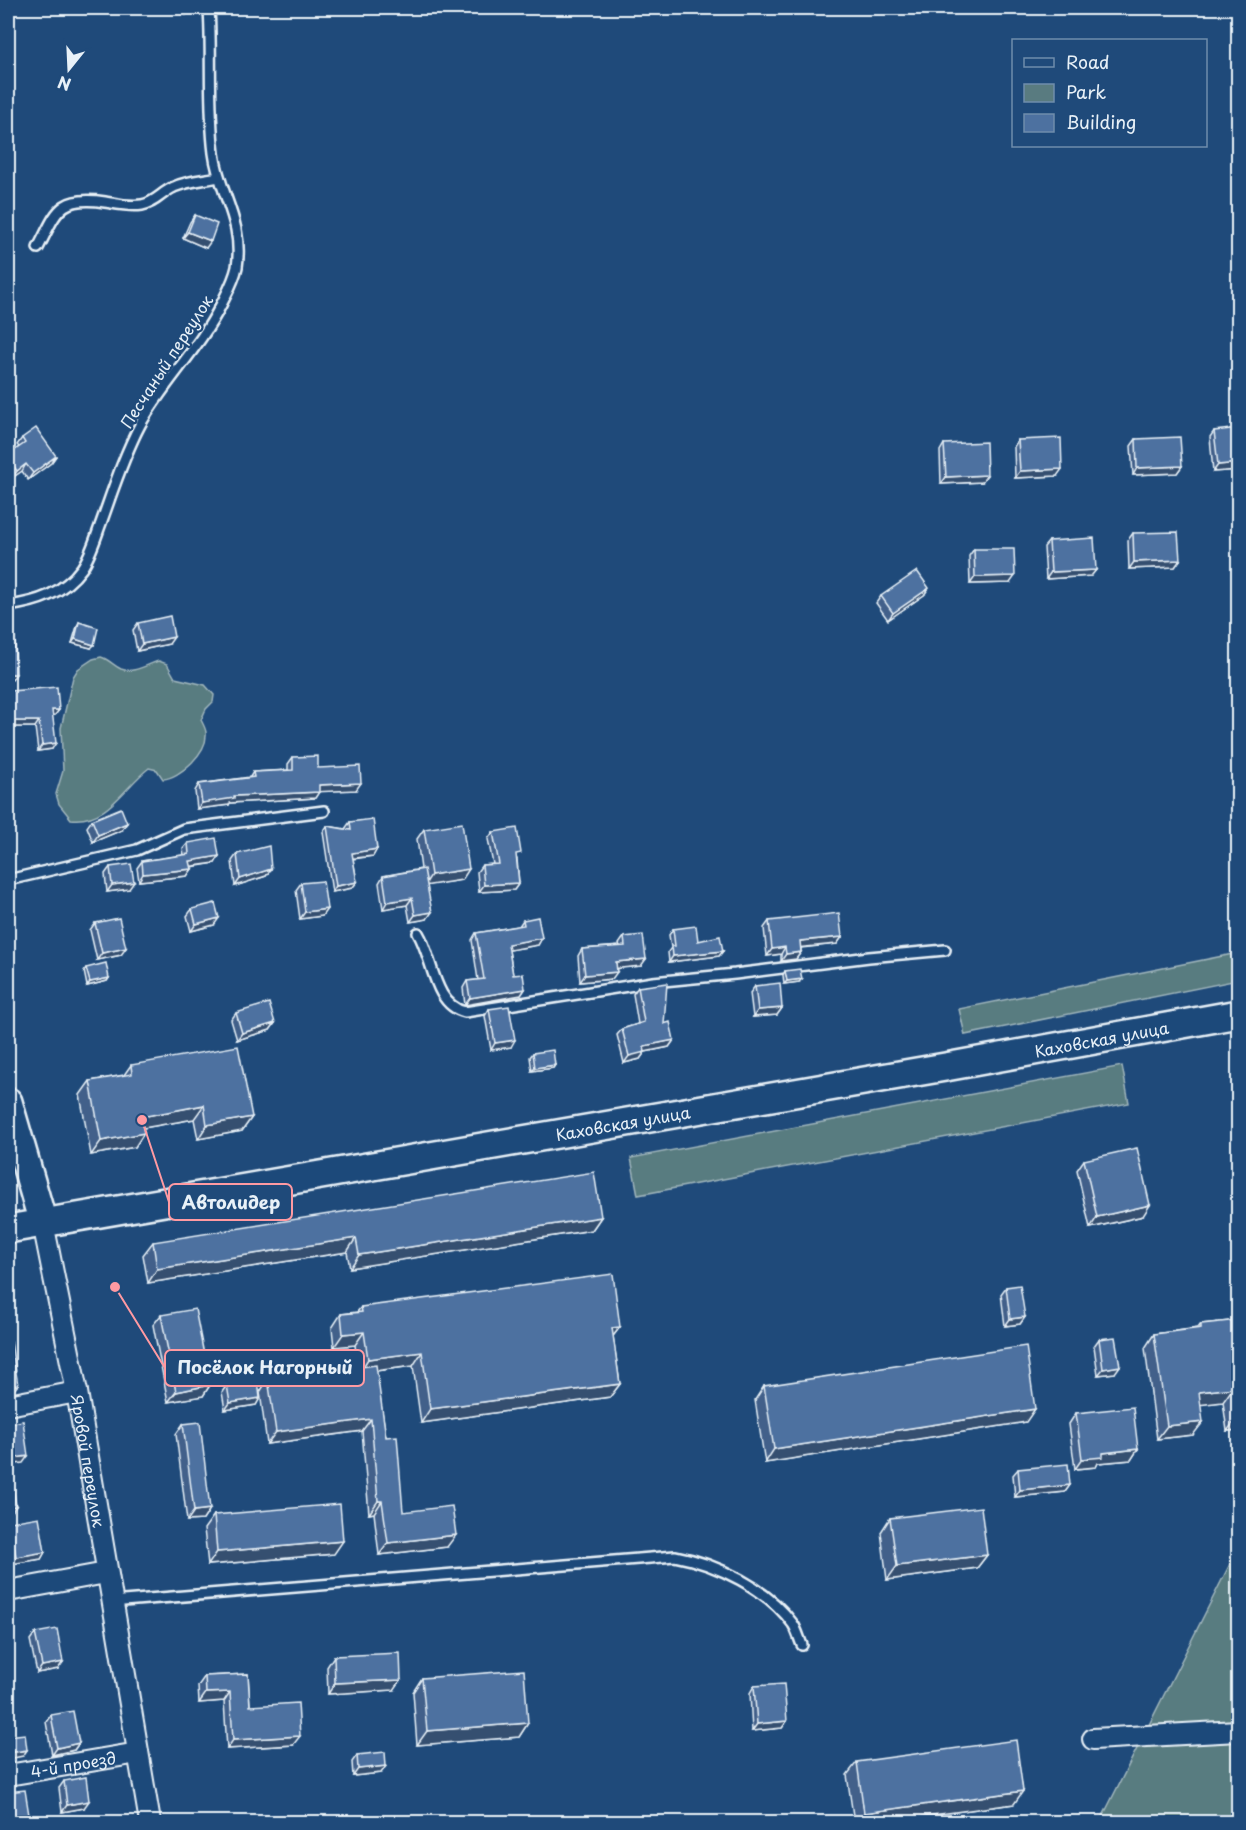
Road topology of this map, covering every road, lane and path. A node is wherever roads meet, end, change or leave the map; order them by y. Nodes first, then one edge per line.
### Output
1 (208, 8) edge
2 (219, 177) junction
3 (38, 249) dead end
4 (8, 606) edge
5 (324, 811) dead end
6 (8, 880) edge
7 (418, 933) dead end
8 (945, 950) dead end
9 (1239, 1014) edge
10 (8, 1102) edge
11 (43, 1223) junction
12 (8, 1229) edge
13 (76, 1392) junction
14 (8, 1405) edge
15 (106, 1573) junction
16 (8, 1591) edge
17 (111, 1602) junction
18 (802, 1645) dead end
19 (1239, 1731) edge
20 (1094, 1739) dead end
21 (138, 1753) junction
22 (8, 1775) edge
23 (150, 1822) edge

1 - 2 lane, Песчаный переулок
2 - 3 lane
2 - 4 lane, Песчаный переулок
5 - 6 lane
7 - 8 lane
9 - 11 main road, Каховская улица
10 - 11 main road, Яровой переулок
11 - 12 main road, Каховская улица
11 - 13 street, Яровой переулок
13 - 14 street
13 - 15 street, Яровой переулок
15 - 16 street
15 - 17 street, Яровой переулок
17 - 18 lane
17 - 21 street, Яровой переулок
19 - 20 street
21 - 22 street, 4-й проезд
21 - 23 street, Яровой переулок

